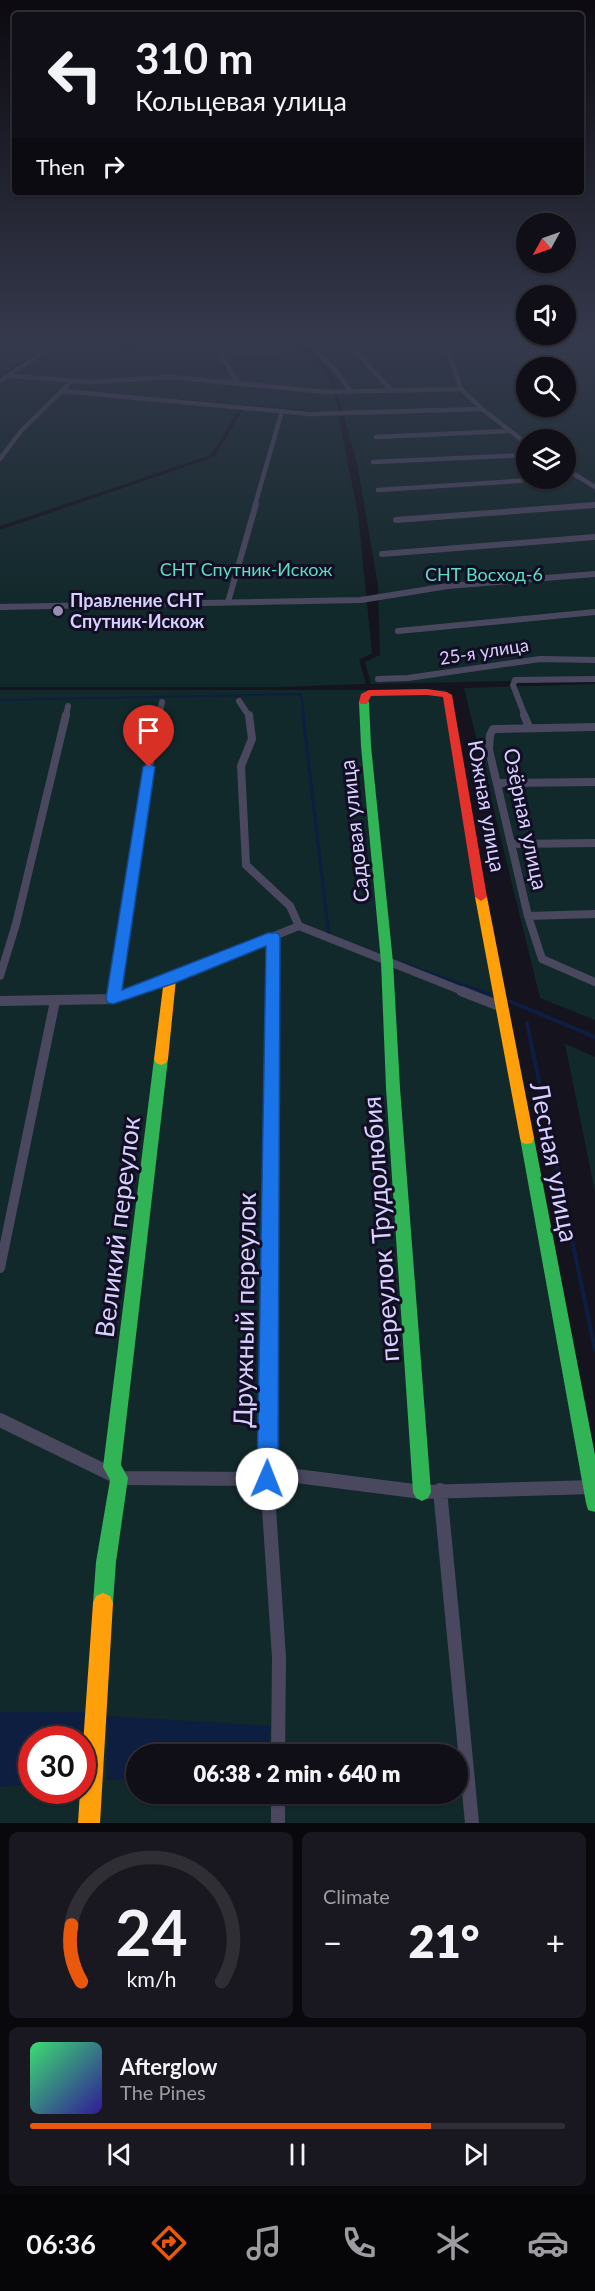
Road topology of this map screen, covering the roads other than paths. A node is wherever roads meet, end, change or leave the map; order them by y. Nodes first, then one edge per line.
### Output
1 (24, 428) edge
2 (277, 428) edge
3 (506, 428) edge
4 (509, 431) junction
5 (516, 436) edge
6 (376, 437) dead end
7 (516, 455) edge
8 (0, 459) edge
9 (373, 462) dead end
10 (576, 475) edge
11 (576, 477) edge
12 (579, 477) junction
13 (516, 481) edge
14 (595, 487) edge
15 (378, 490) dead end
16 (595, 505) edge
17 (396, 520) dead end
18 (595, 537) edge
19 (382, 554) dead end
20 (595, 574) edge
21 (228, 602) junction
22 (0, 607) edge
23 (595, 612) edge
24 (398, 631) dead end
25 (595, 660) edge
26 (378, 679) dead end
27 (595, 679) edge
28 (364, 696) joint
29 (239, 701) dead end
30 (162, 702) dead end
31 (68, 706) dead end
32 (529, 727) junction
33 (595, 727) edge
34 (595, 782) edge
35 (498, 783) junction
36 (595, 843) edge
37 (511, 844) junction
38 (595, 914) edge
39 (528, 916) junction
40 (299, 926) junction
41 (273, 937) junction
42 (387, 962) junction
43 (0, 976) edge
44 (170, 979) junction
45 (595, 982) edge
46 (113, 999) junction
47 (0, 1001) edge
48 (55, 1001) junction
49 (502, 1007) junction
50 (0, 1268) edge
51 (0, 1420) edge
52 (119, 1478) junction
53 (267, 1479) junction
54 (592, 1487) junction
55 (440, 1490) junction
56 (422, 1492) junction
57 (595, 1503) edge
58 (278, 1744) edge
59 (278, 1804) edge
60 (89, 1823) edge
61 (278, 1823) edge
62 (472, 1823) edge

1 - 8 street
2 - 21 street
3 - 4 street
4 - 5 street
4 - 6 street
7 - 9 street
10 - 12 street
11 - 12 street
12 - 14 street
13 - 15 street
16 - 17 street
18 - 19 street
20 - 21 street
21 - 22 street
23 - 24 street
25 - 26 street, 25-я улица
27 - 32 street
28 - 42 street, Садовая улица
28 - 49 street, Южная улица
29 - 40 street
30 - 46 street
31 - 43 street
32 - 33 street, Озёрная улица
32 - 35 street, Озёрная улица
34 - 35 street
35 - 37 street, Озёрная улица
36 - 37 street
37 - 39 street, Озёрная улица
38 - 39 street
39 - 45 street, Озёрная улица
40 - 41 street
40 - 42 street
41 - 44 street
41 - 53 street, Дружный переулок
42 - 49 street
42 - 56 street, переулок Трудолюбия
44 - 46 street
44 - 52 street, Великий переулок
46 - 48 street
47 - 48 street
48 - 50 street
49 - 54 street, Лесная улица
51 - 52 street
52 - 53 street
52 - 60 street, Великий переулок
53 - 56 street
53 - 58 street, Дружный переулок
54 - 55 street
54 - 57 street, Лесная улица
55 - 56 street
55 - 62 street
59 - 61 street

